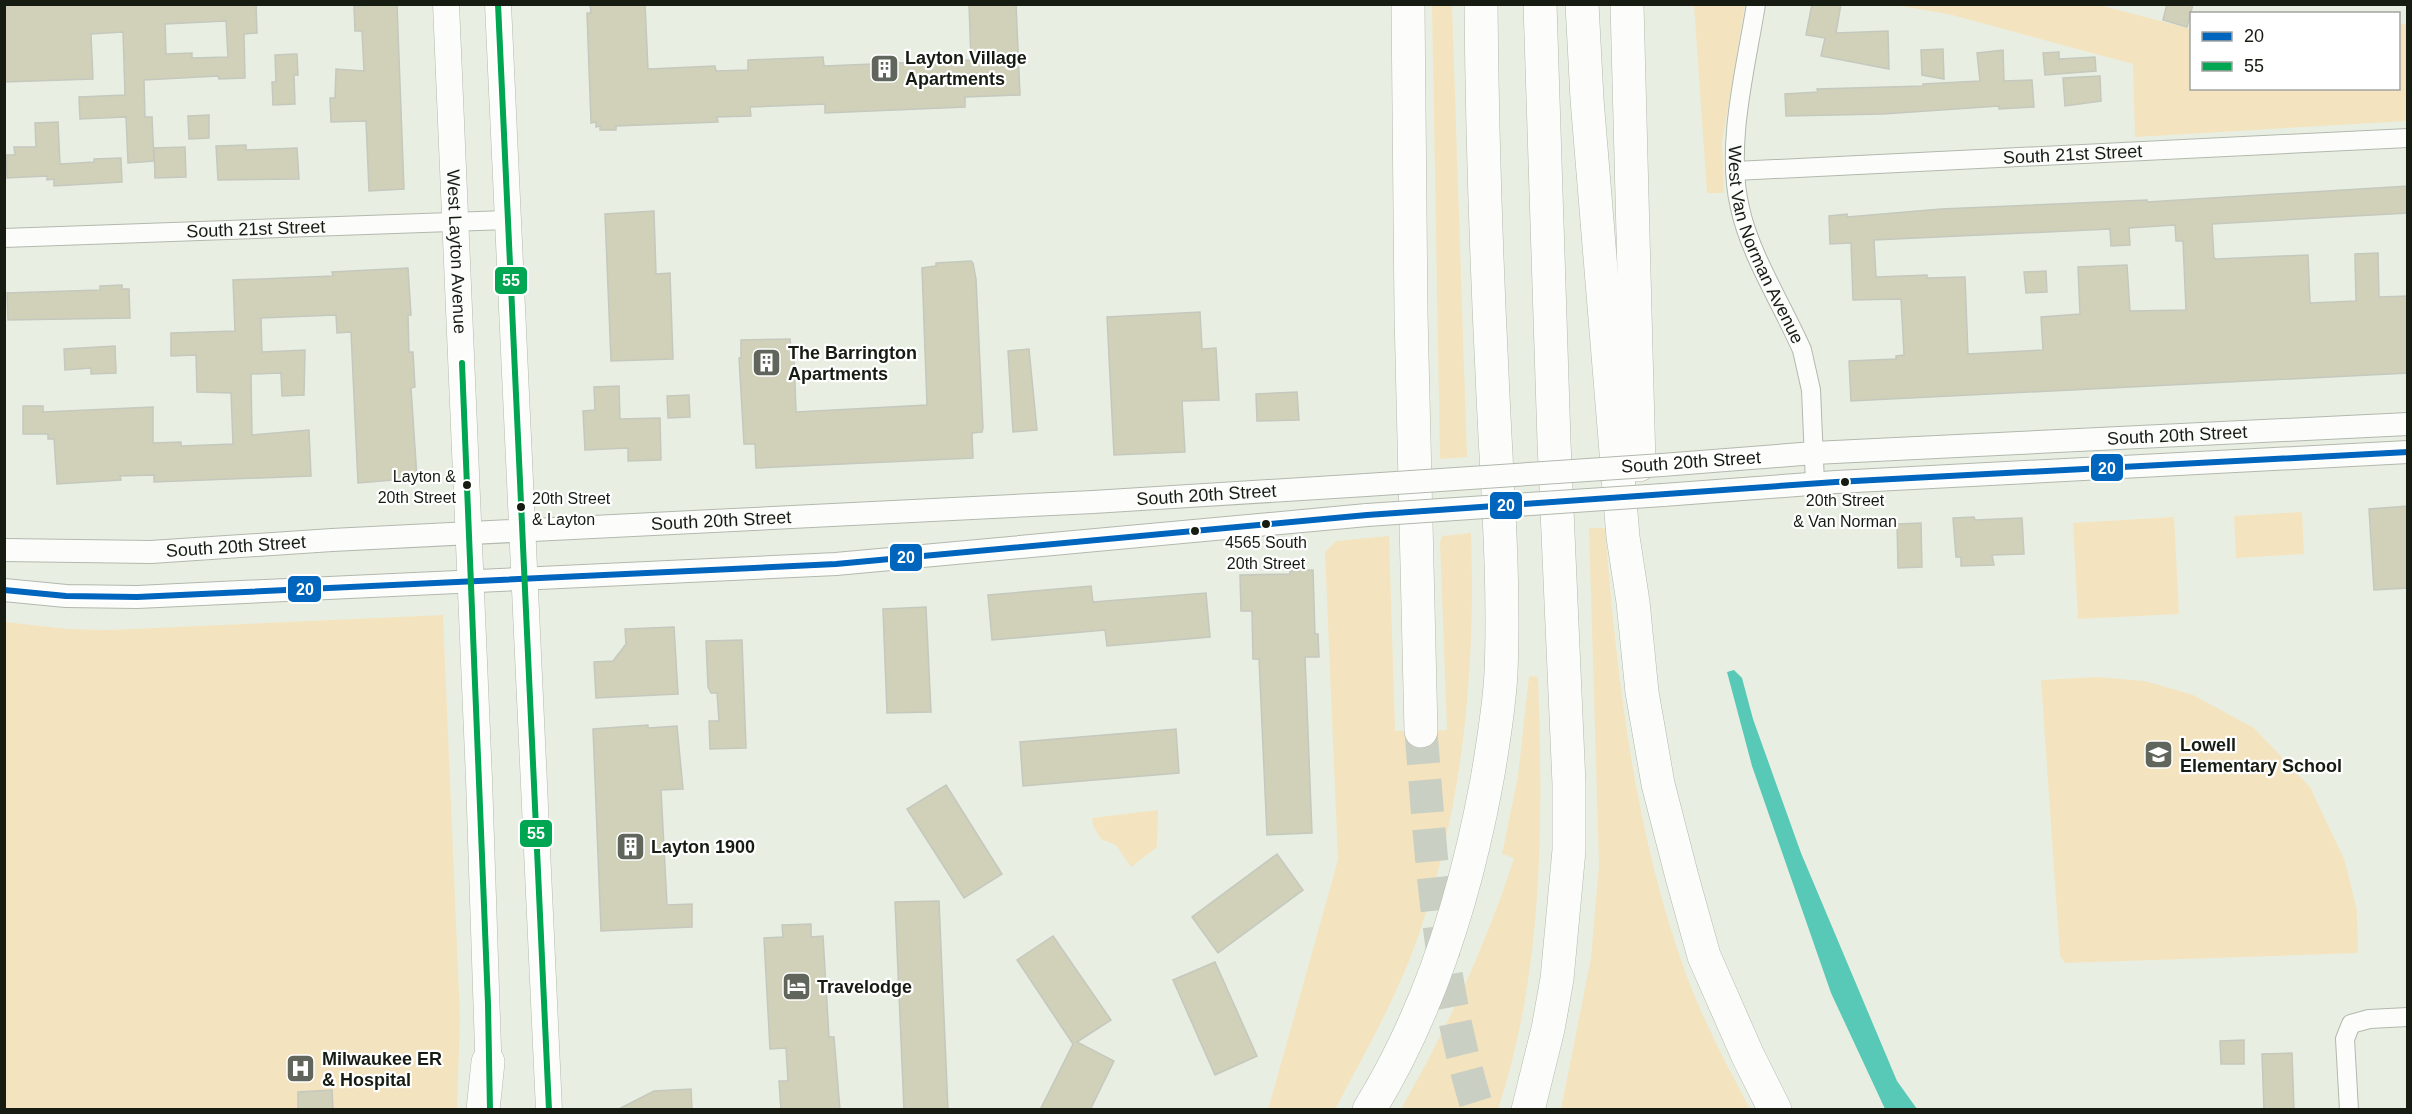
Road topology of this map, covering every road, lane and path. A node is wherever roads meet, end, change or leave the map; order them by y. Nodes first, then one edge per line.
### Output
1 (446, 4) edge
2 (498, 4) edge
3 (1408, 4) edge
4 (1481, 4) edge
5 (1540, 4) edge
6 (1582, 4) edge
7 (1627, 4) edge
8 (1756, 4) edge
9 (2408, 138) edge
10 (1735, 171) junction
11 (507, 220) junction
12 (456, 222) junction
13 (4, 238) edge
14 (2408, 424) edge
15 (2408, 452) edge
16 (1814, 453) junction
17 (1815, 483) junction
18 (1212, 494) junction
19 (1214, 528) junction
20 (523, 531) junction
21 (468, 533) junction
22 (4, 550) edge
23 (525, 579) junction
24 (471, 582) junction
25 (4, 590) edge
26 (1633, 602) junction
27 (1421, 730) tunnel mouth
28 (2408, 1017) edge
29 (488, 1062) junction
30 (483, 1110) edge
31 (490, 1110) edge
32 (549, 1110) edge
33 (1369, 1110) edge
34 (1528, 1110) edge
35 (1775, 1110) edge
36 (2349, 1110) edge

1 - 12 main road, West Layton Avenue
2 - 11 main road
3 - 27 highway
4 - 33 highway
5 - 34 highway
6 - 26 highway
7 - 26 highway
8 - 10 street, West Van Norman Avenue
9 - 10 street, South 21st Street
10 - 16 street, West Van Norman Avenue
11 - 12 street, South 21st Street
11 - 20 main road
12 - 13 street, South 21st Street
12 - 21 main road, West Layton Avenue
14 - 16 street, South 20th Street
15 - 17 street, South 20th Street
16 - 17 street, West Van Norman Avenue
16 - 18 street, South 20th Street, bridge
17 - 19 street, South 20th Street, bridge
18 - 19 street
18 - 20 street, South 20th Street
19 - 23 street, South 20th Street
20 - 21 street, South 20th Street
20 - 23 main road
21 - 22 street, South 20th Street
21 - 24 main road, West Layton Avenue
23 - 24 street, South 20th Street
23 - 32 main road
24 - 25 street, South 20th Street
24 - 29 main road, West Layton Avenue
26 - 35 highway
28 - 36 street
29 - 30 highway
29 - 31 main road, West Layton Avenue

